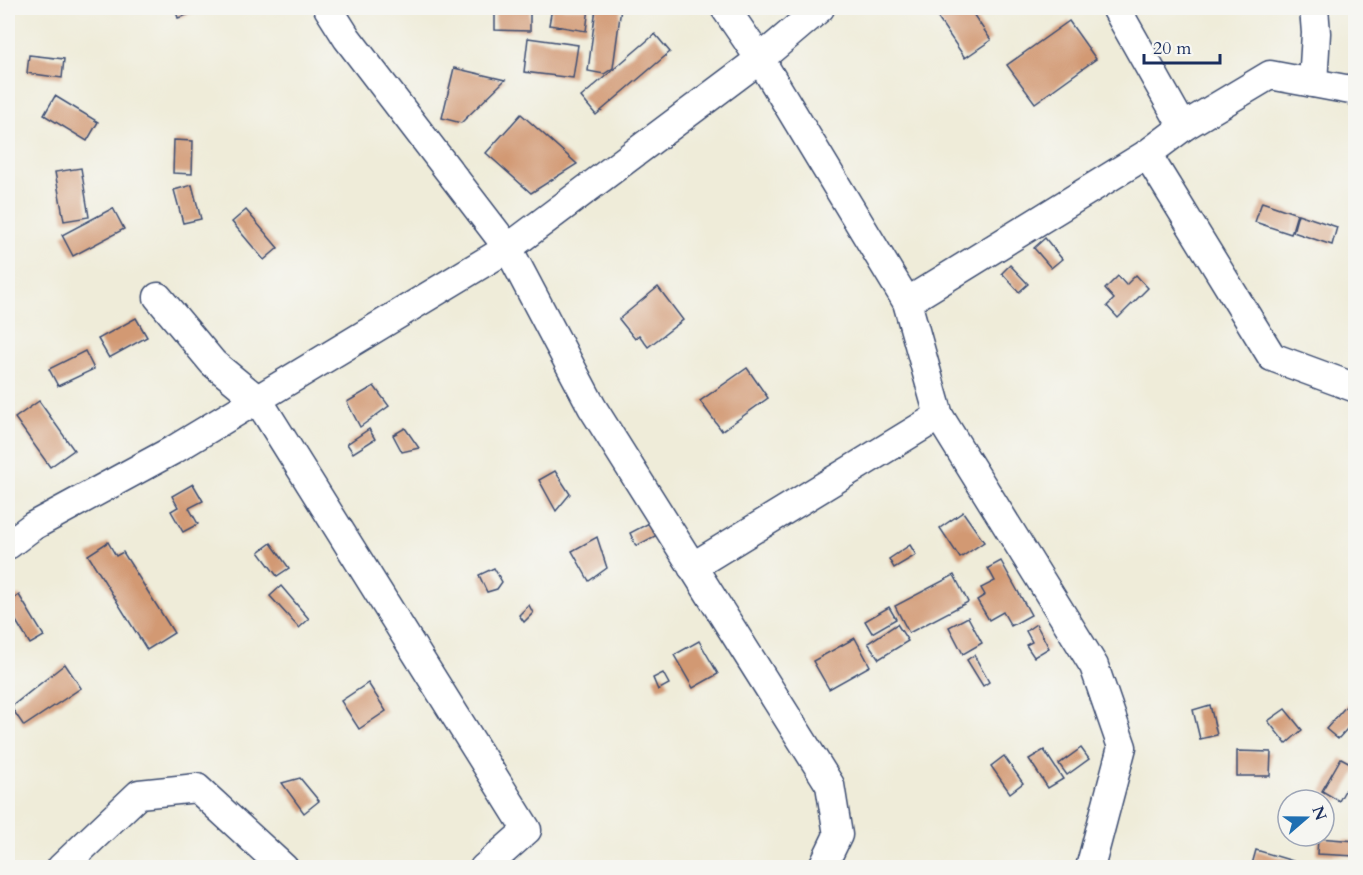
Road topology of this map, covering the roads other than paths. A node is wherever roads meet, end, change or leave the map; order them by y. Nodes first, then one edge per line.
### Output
1 (328, 8) edge
2 (725, 8) edge
3 (820, 8) edge
4 (1116, 8) edge
5 (1314, 8) edge
6 (760, 58) junction
7 (1313, 83) junction
8 (1356, 91) edge
9 (1183, 127) junction
10 (1147, 154) junction
11 (508, 248) junction
12 (158, 297) dead end
13 (907, 302) junction
14 (1356, 388) edge
15 (258, 400) junction
16 (939, 416) junction
17 (8, 545) edge
18 (692, 567) junction
19 (61, 867) edge
20 (284, 867) edge
21 (484, 867) edge
22 (822, 867) edge
23 (1090, 867) edge

1 - 11 street
2 - 6 street
3 - 6 street
4 - 9 street
5 - 7 street
6 - 11 street
6 - 13 street
7 - 8 street
7 - 9 street
9 - 10 street
10 - 13 street
10 - 14 street
11 - 15 street
11 - 18 street
12 - 15 street
13 - 16 street
15 - 17 street
15 - 21 street
16 - 18 street
16 - 23 street
18 - 22 street
19 - 20 street

